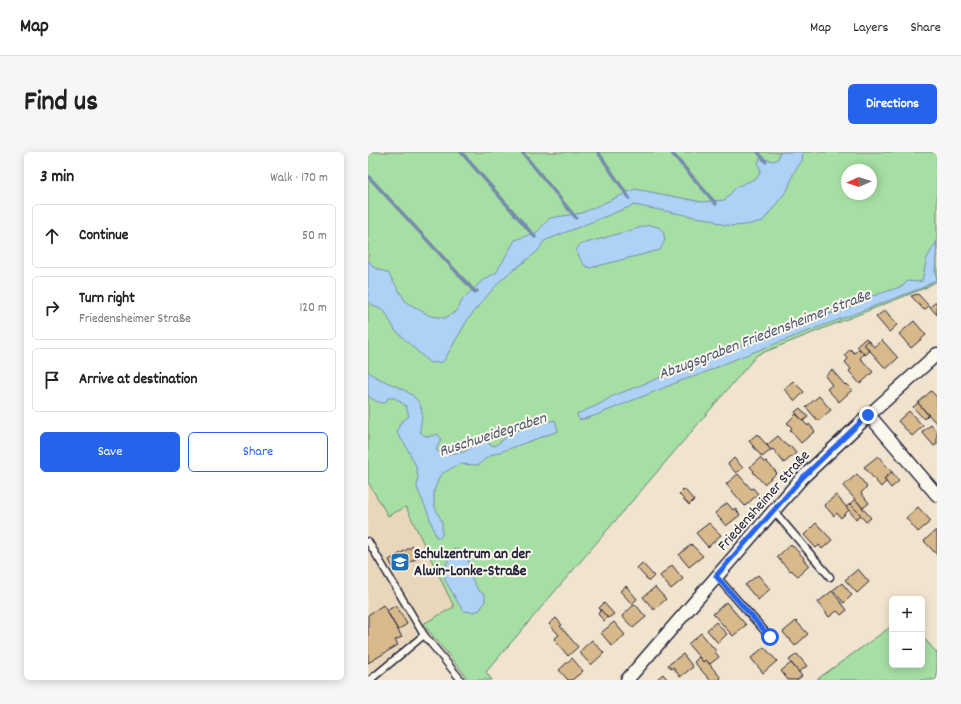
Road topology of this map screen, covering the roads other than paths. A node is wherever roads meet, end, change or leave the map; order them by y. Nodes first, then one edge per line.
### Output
1 (937, 354) edge
2 (868, 415) junction
3 (937, 494) edge
4 (773, 510) junction
5 (368, 541) edge
6 (716, 576) junction
7 (830, 577) dead end
8 (424, 635) junction
9 (770, 637) dead end
10 (370, 680) edge
11 (461, 680) edge
12 (627, 680) edge

1 - 2 street, Friedensheimer Straße
2 - 3 street
2 - 4 street, Friedensheimer Straße
4 - 6 street, Friedensheimer Straße
4 - 7 lane
5 - 8 lane
6 - 9 lane
6 - 12 street, Friedensheimer Straße
8 - 10 lane
8 - 11 lane

